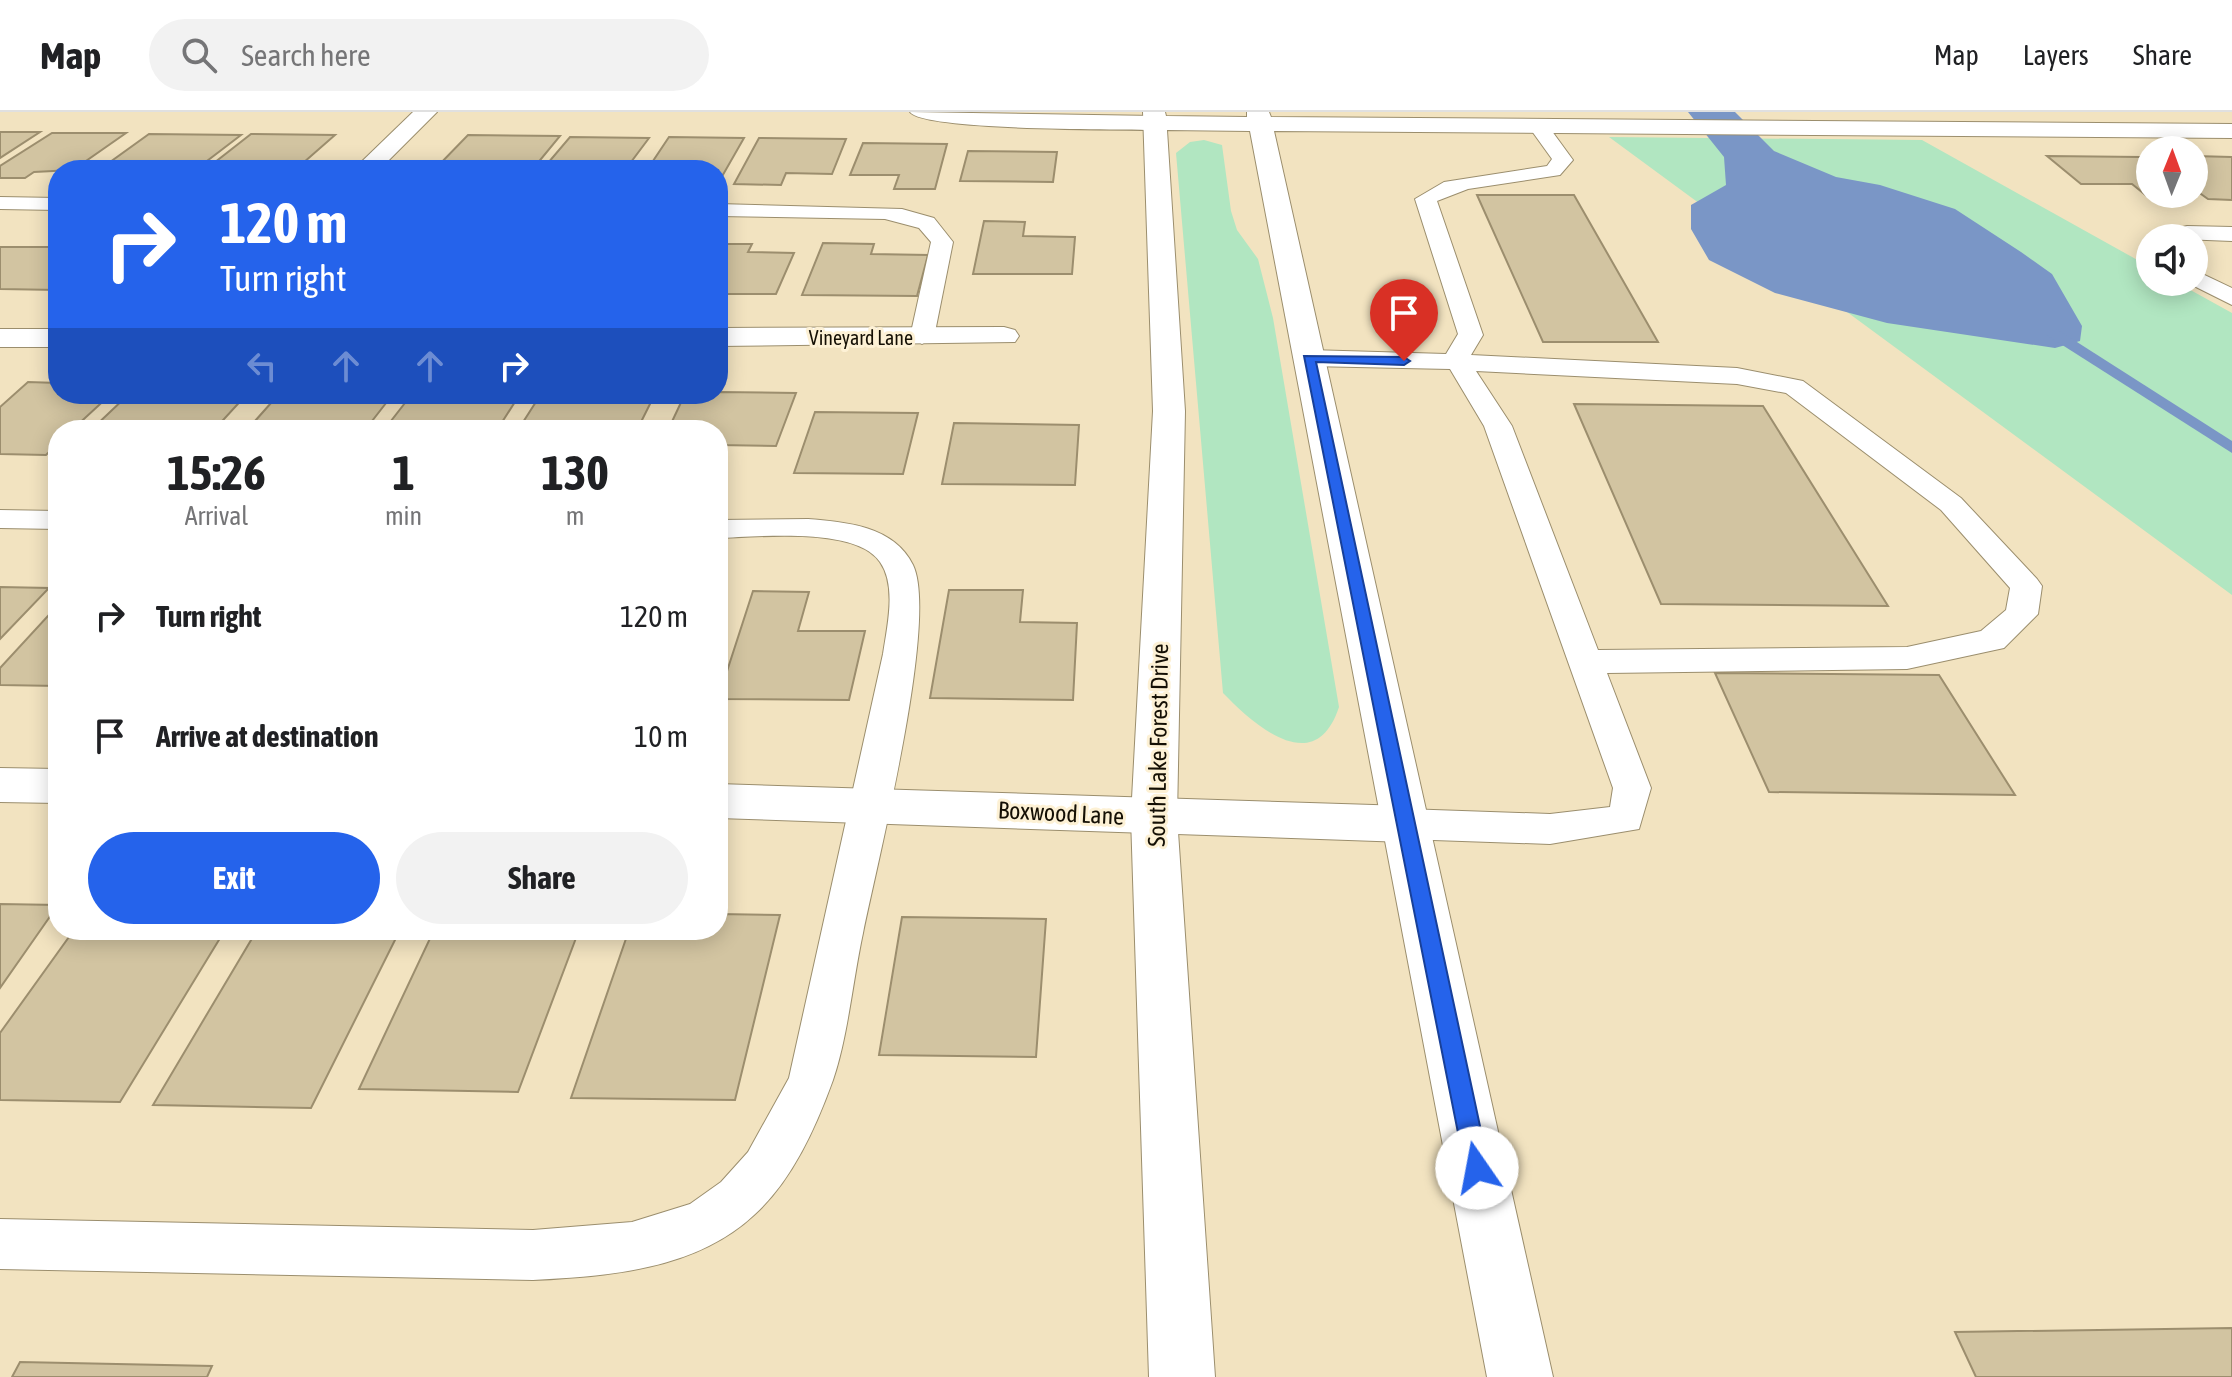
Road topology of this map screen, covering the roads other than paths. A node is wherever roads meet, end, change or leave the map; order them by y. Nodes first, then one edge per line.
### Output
1 (426, 112) edge
2 (921, 112) edge
3 (2006, 112) edge
4 (1154, 118) edge
5 (1259, 118) edge
6 (1539, 127) junction
7 (2029, 129) junction
8 (2232, 131) edge
9 (376, 160) edge
10 (0, 203) edge
11 (48, 204) edge
12 (728, 210) edge
13 (2208, 233) edge
14 (2232, 234) edge
15 (2208, 285) edge
16 (2232, 298) edge
17 (1004, 336) dead end
18 (728, 337) edge
19 (922, 337) junction
20 (0, 338) edge
21 (48, 338) edge
22 (1309, 358) junction
23 (1458, 362) junction
24 (0, 519) edge
25 (48, 520) edge
26 (728, 529) edge
27 (1586, 662) junction
28 (0, 785) edge
29 (48, 786) edge
30 (728, 801) edge
31 (869, 804) junction
32 (1154, 817) junction
33 (1405, 824) junction
34 (0, 1244) edge
35 (1182, 1377) edge
36 (1520, 1377) edge

1 - 9 main road
2 - 4 main road
3 - 7 main road
4 - 5 main road
4 - 32 main road, South Lake Forest Drive
5 - 6 main road
5 - 22 main road
6 - 7 main road
6 - 23 lane
7 - 8 main road
10 - 11 lane
12 - 19 lane
13 - 14 lane
15 - 16 lane
17 - 19 main road, Vineyard Lane
18 - 19 main road, Vineyard Lane
20 - 21 main road
22 - 23 lane
22 - 33 main road
23 - 27 lane
23 - 27 lane
24 - 25 lane
26 - 31 lane
27 - 33 lane
28 - 29 main road
30 - 31 main road, Boxwood Lane
31 - 32 main road, Boxwood Lane
31 - 34 lane
32 - 33 main road, Boxwood Lane
32 - 35 main road, South Lake Forest Drive
33 - 36 main road

